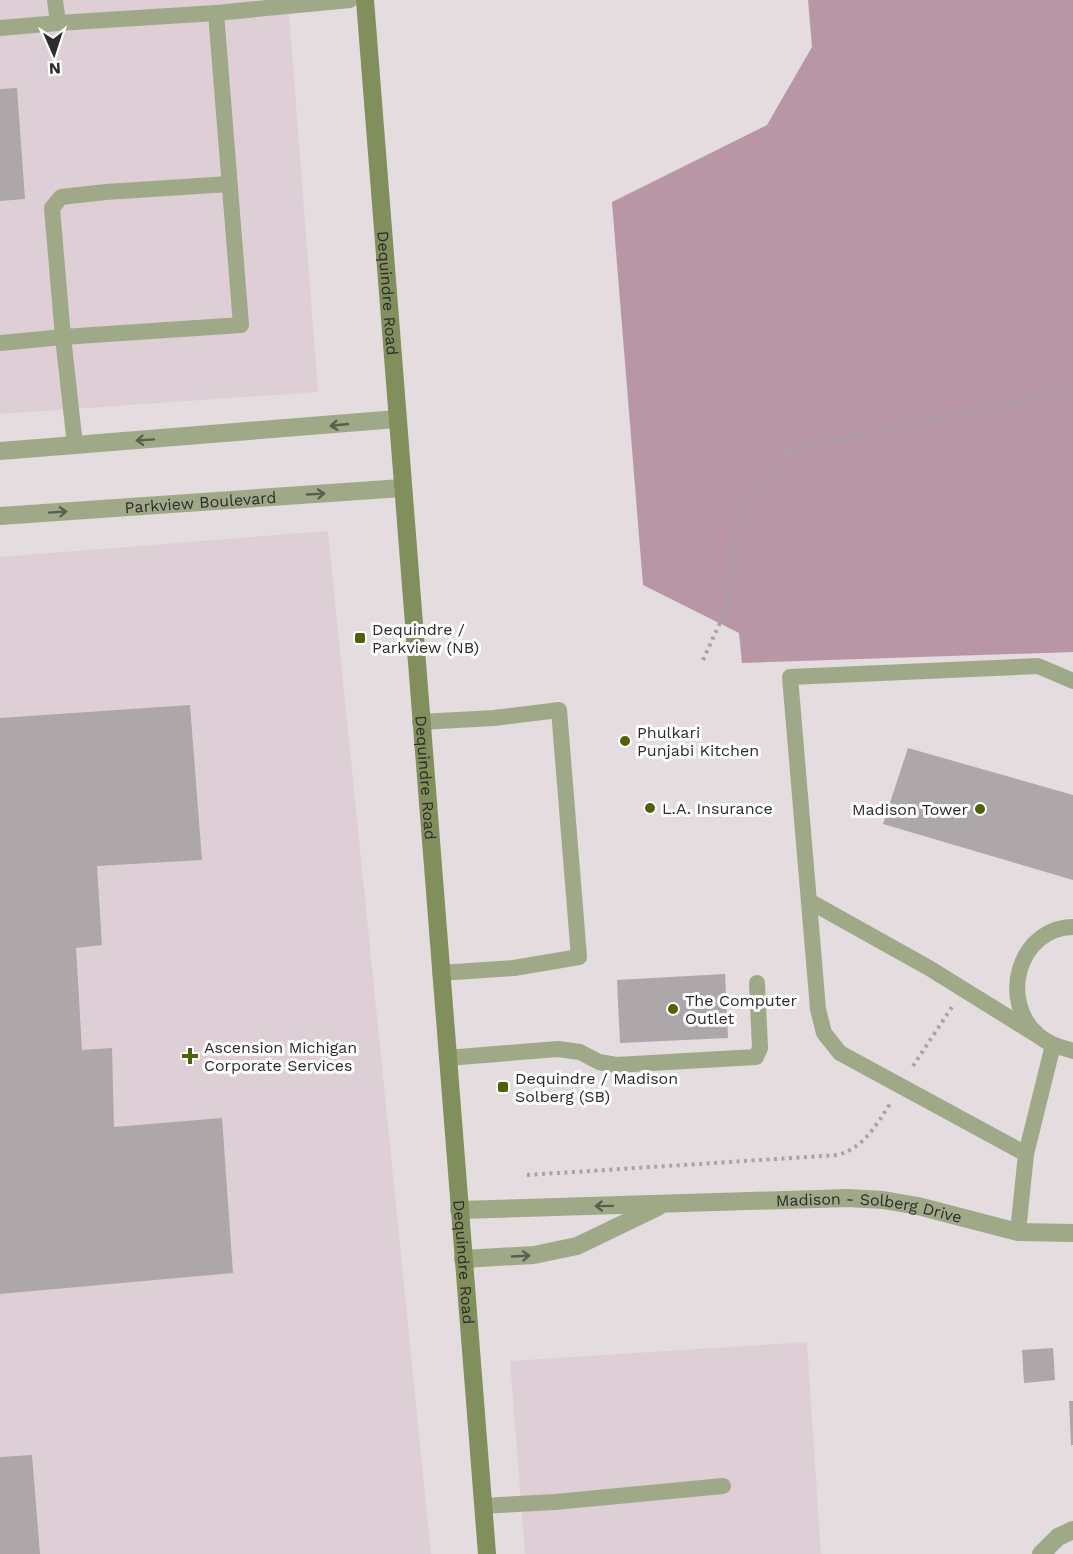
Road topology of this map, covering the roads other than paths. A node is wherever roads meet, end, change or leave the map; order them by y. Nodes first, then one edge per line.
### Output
1 (56, 0) edge
2 (350, 0) edge
3 (365, 0) edge
4 (216, 13) junction
5 (58, 23) junction
6 (0, 28) edge
7 (229, 184) junction
8 (63, 337) junction
9 (0, 343) edge
10 (398, 419) junction
11 (75, 445) junction
12 (0, 451) edge
13 (402, 488) junction
14 (0, 516) edge
15 (1073, 681) edge
16 (420, 722) junction
17 (809, 901) junction
18 (1073, 927) edge
19 (440, 973) junction
20 (757, 984) dead end
21 (1053, 1045) junction
22 (1073, 1051) edge
23 (447, 1058) junction
24 (1026, 1154) junction
25 (662, 1204) junction
26 (459, 1210) junction
27 (1018, 1232) junction
28 (1073, 1233) edge
29 (463, 1259) junction
30 (723, 1486) dead end
31 (483, 1506) junction
32 (1073, 1530) edge
33 (487, 1554) edge
34 (1041, 1554) edge

1 - 5 lane
2 - 4 lane
3 - 10 main road, Dequindre Road
4 - 5 lane
4 - 7 lane
5 - 6 lane
7 - 8 lane
7 - 8 lane
8 - 9 lane
8 - 11 lane
10 -> 11 street
10 - 13 main road, Dequindre Road
11 - 12 street
14 -> 13 street, Parkview Boulevard
13 - 16 main road, Dequindre Road
15 - 17 lane
16 - 19 main road, Dequindre Road
16 - 19 lane
17 - 21 lane
17 - 24 lane
18 - 21 lane
19 - 23 main road, Dequindre Road
20 - 23 lane
21 - 22 lane
21 - 24 lane
23 - 26 main road, Dequindre Road
24 - 27 lane
25 -> 26 street, Madison - Solberg Drive
25 - 27 street, Madison - Solberg Drive
29 -> 25 street, Madison - Solberg Drive
26 - 29 main road, Dequindre Road
27 - 28 street, Madison - Solberg Drive
29 - 31 main road, Dequindre Road
30 - 31 lane
31 - 33 main road, Dequindre Road
32 - 34 street

